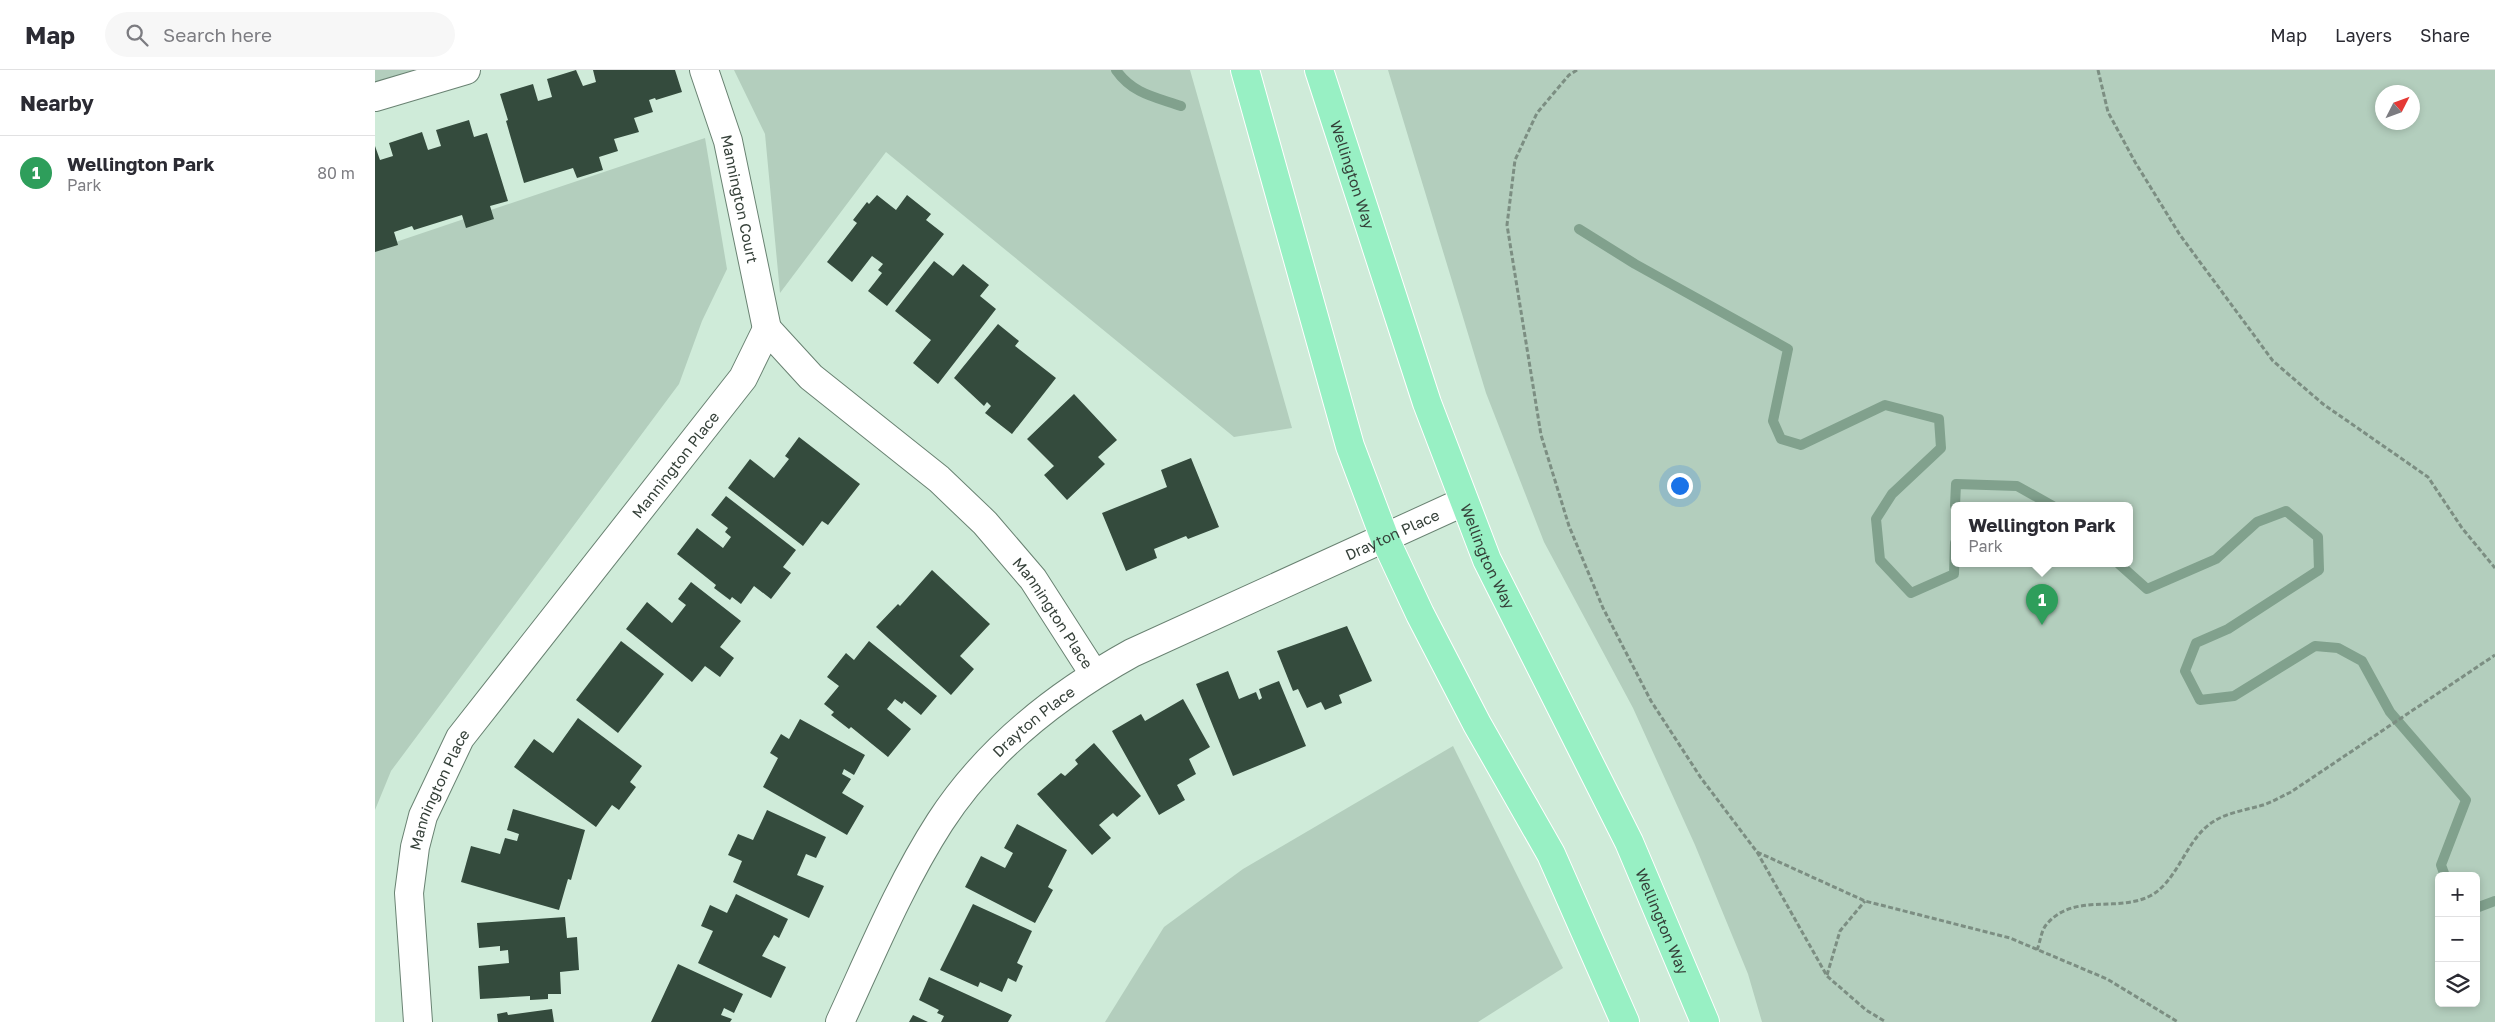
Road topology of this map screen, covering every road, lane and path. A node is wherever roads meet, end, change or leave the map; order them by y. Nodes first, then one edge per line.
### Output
1 (467, 70) edge
2 (704, 70) edge
3 (1245, 70) edge
4 (1319, 70) edge
5 (1577, 70) edge
6 (2098, 70) edge
7 (375, 97) edge
8 (767, 329) junction
9 (1463, 502) junction
10 (1385, 539) junction
11 (2495, 568) edge
12 (2495, 655) edge
13 (1094, 674) junction
14 (1757, 852) junction
15 (1865, 901) junction
16 (2037, 950) junction
17 (1827, 976) junction
18 (418, 1022) edge
19 (840, 1022) edge
20 (1625, 1022) edge
21 (1705, 1022) edge
22 (1885, 1022) edge
23 (2178, 1022) edge

1 - 7 street
2 - 8 street, Mannington Court
3 - 10 main road
4 - 9 main road, Wellington Way
5 - 14 path
6 - 11 path
8 - 13 street, Mannington Place
8 - 18 street, Mannington Place
9 - 10 street, Drayton Place
9 - 21 main road, Wellington Way
10 - 13 street, Drayton Place
10 - 20 main road
12 - 16 path
13 - 19 street, Drayton Place
14 - 15 path
14 - 17 path
15 - 16 path
15 - 17 path
16 - 23 path
17 - 22 path

